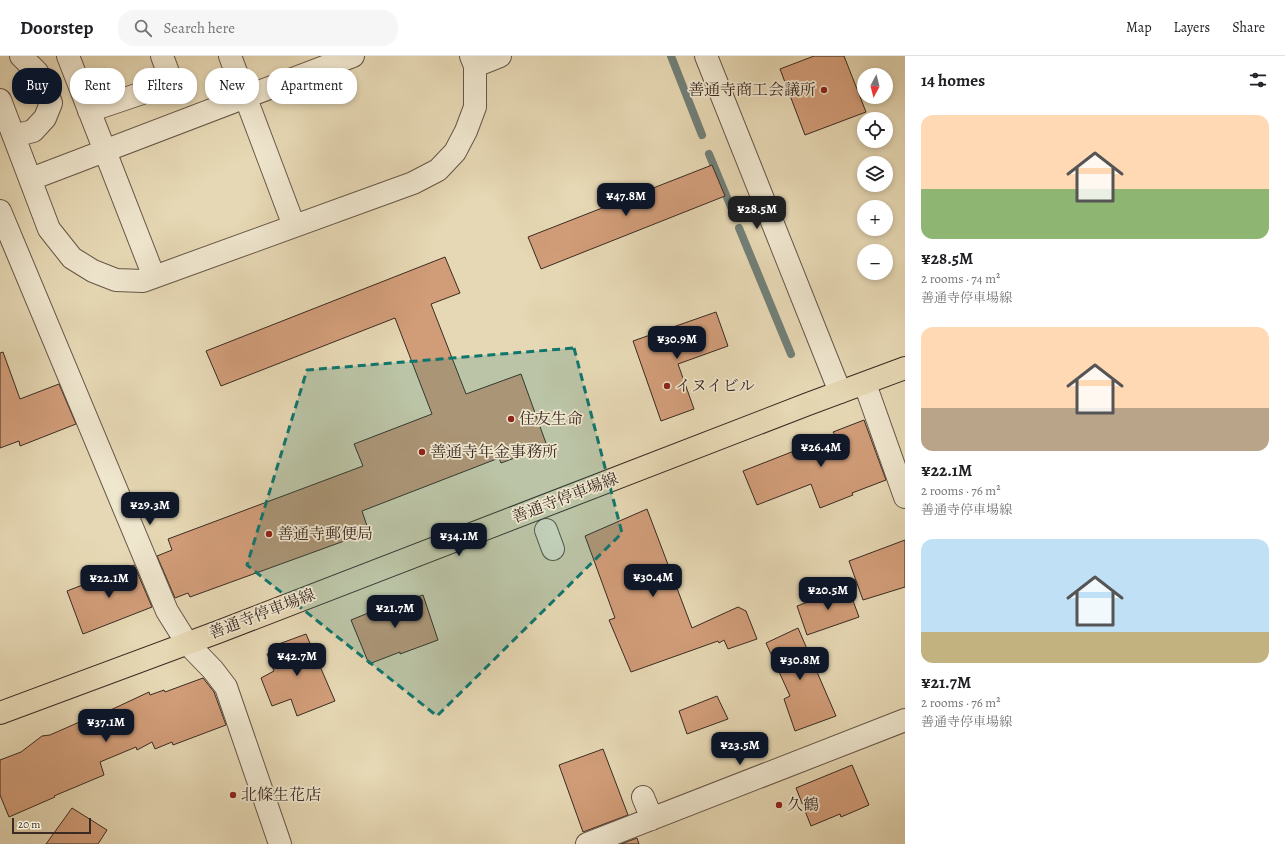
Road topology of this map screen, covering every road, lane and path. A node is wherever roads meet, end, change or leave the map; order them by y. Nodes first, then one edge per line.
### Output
1 (21, 56) edge
2 (68, 56) edge
3 (162, 56) edge
4 (230, 56) edge
5 (500, 56) edge
6 (706, 56) edge
7 (344, 57) edge
8 (473, 61) edge
9 (234, 68) edge
10 (259, 90) edge
11 (0, 100) edge
12 (224, 104) edge
13 (248, 104) edge
14 (89, 111) junction
15 (14, 136) junction
16 (105, 150) junction
17 (31, 178) junction
18 (0, 211) edge
19 (294, 226) junction
20 (154, 277) junction
21 (905, 368) edge
22 (865, 384) junction
23 (840, 392) junction
24 (905, 498) edge
25 (187, 643) junction
26 (0, 713) edge
27 (905, 720) edge
28 (643, 797) dead end
29 (652, 819) junction
30 (280, 844) edge
31 (587, 844) edge

1 - 15 street
2 - 14 street
3 - 14 street
4 - 9 street
5 - 8 street
6 - 23 street
7 - 10 street
8 - 19 street
11 - 15 street
12 - 16 street
13 - 19 street
14 - 16 street
15 - 17 street
16 - 17 street
16 - 20 street
17 - 20 street
18 - 25 street
19 - 20 street
21 - 22 main road, 善通寺停車場線
22 - 23 main road, 善通寺停車場線
22 - 24 street
23 - 25 main road, 善通寺停車場線
25 - 26 main road, 善通寺停車場線
25 - 30 street
27 - 29 street
28 - 29 street
29 - 31 street

